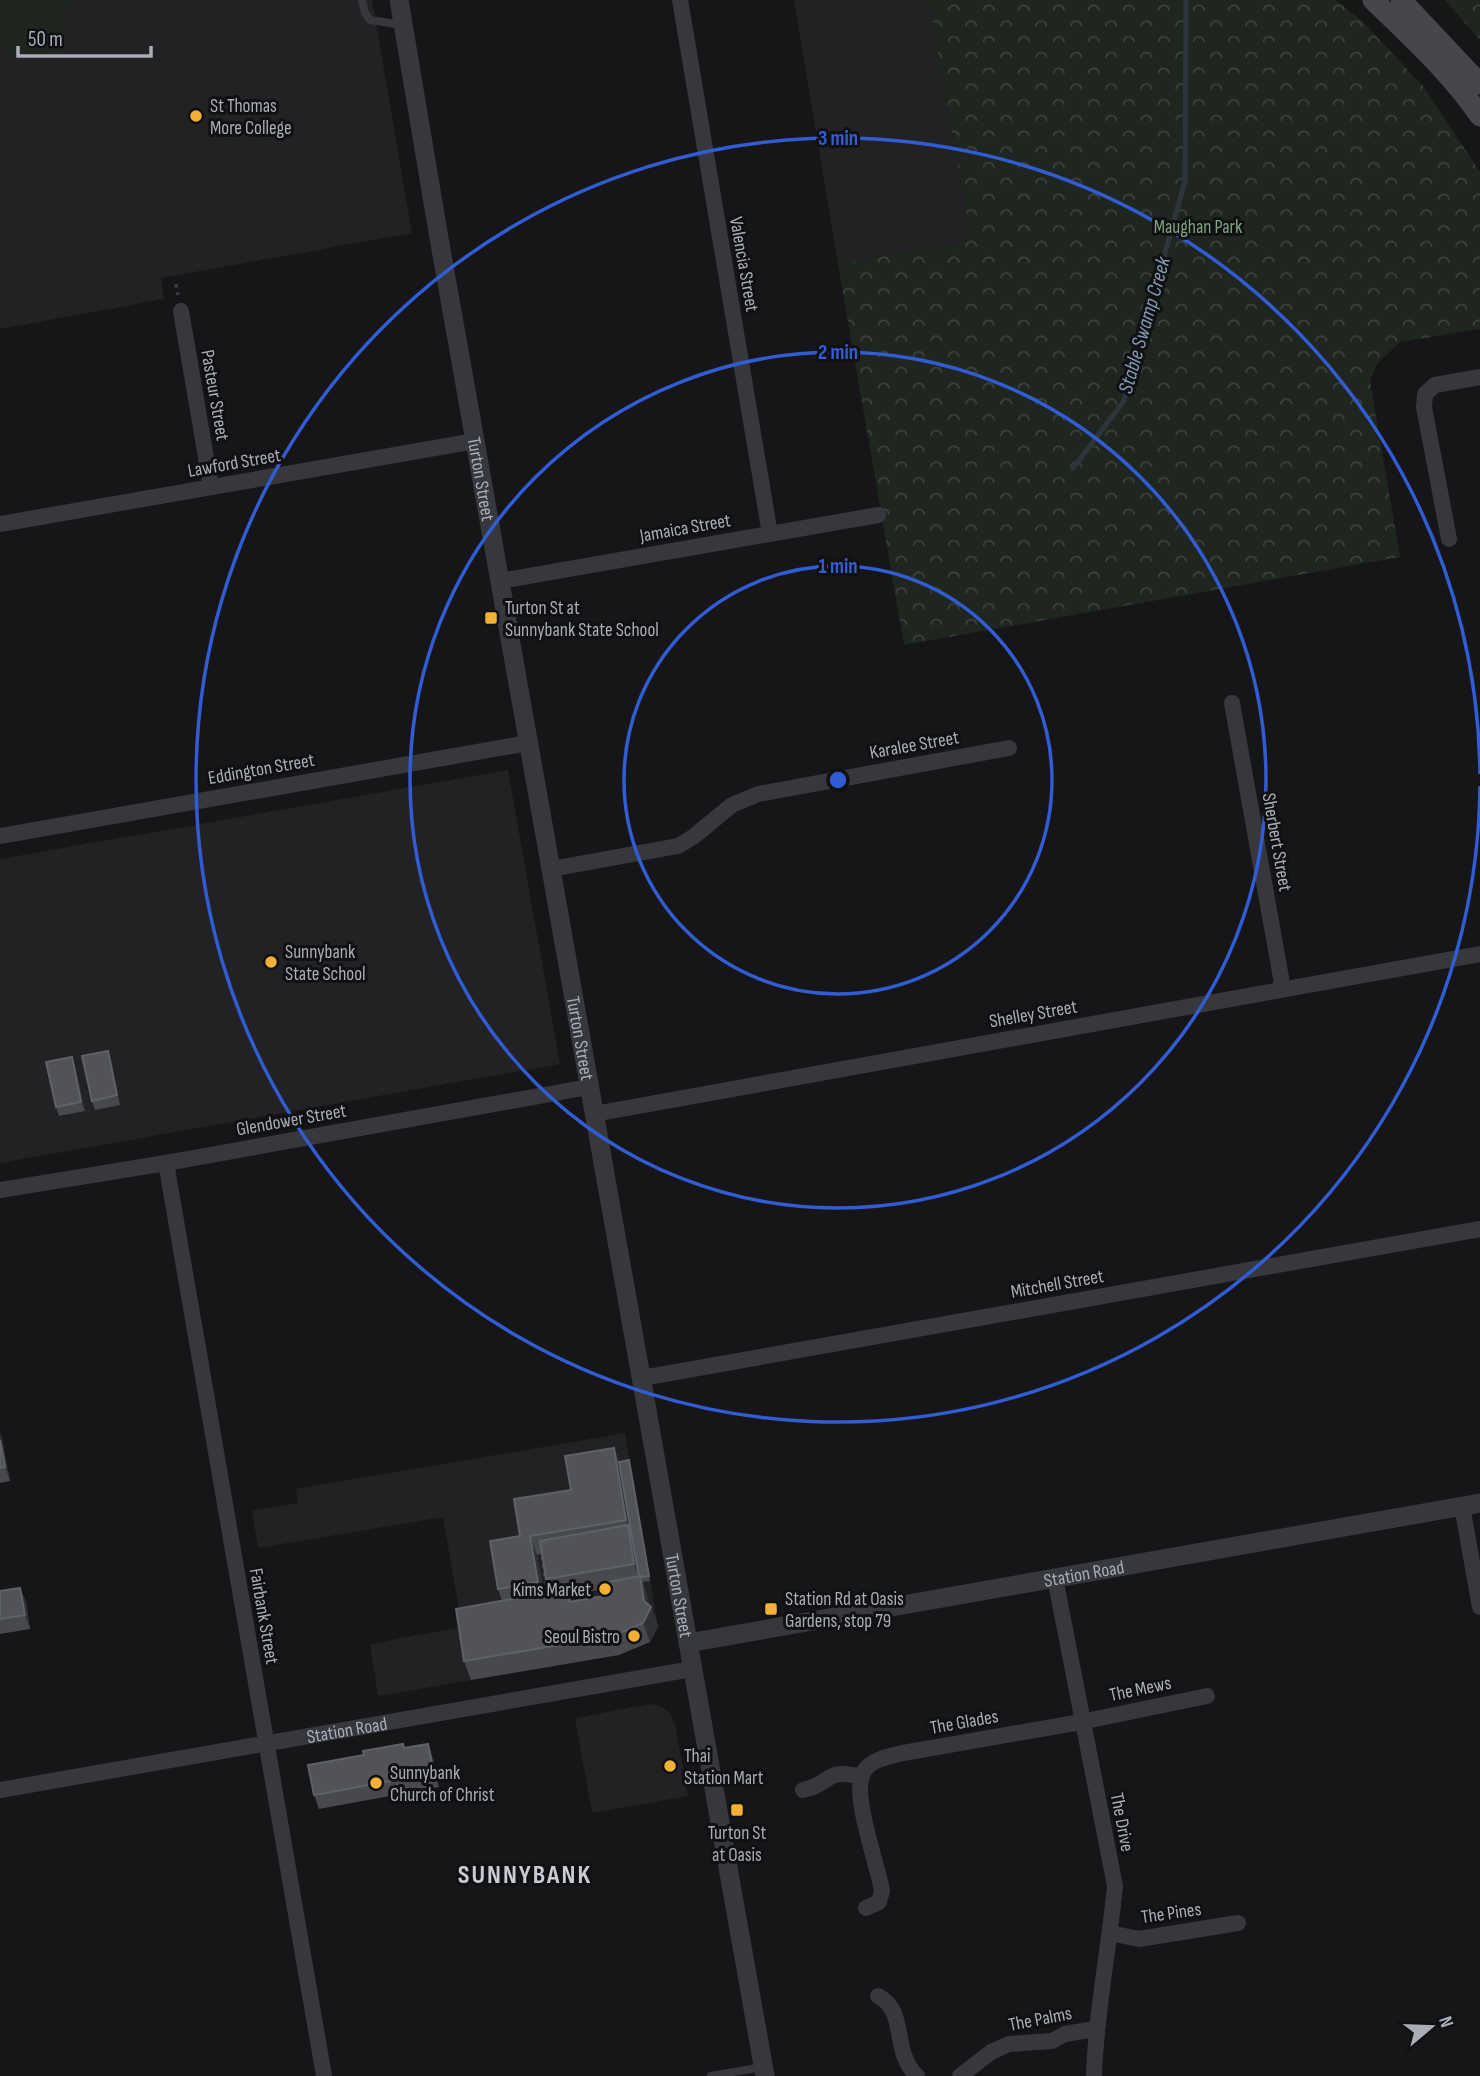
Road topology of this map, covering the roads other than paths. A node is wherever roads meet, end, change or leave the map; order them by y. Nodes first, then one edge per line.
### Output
1 (362, 0) edge
2 (399, 0) edge
3 (680, 0) edge
4 (1373, 0) edge
5 (1401, 0) edge
6 (403, 25) junction
7 (1480, 83) edge
8 (1480, 116) edge
9 (181, 310) dead end
10 (1480, 377) edge
11 (475, 441) junction
12 (211, 487) junction
13 (878, 515) dead end
14 (0, 524) edge
15 (770, 534) junction
16 (1449, 539) dead end
17 (500, 581) junction
18 (1232, 703) dead end
19 (528, 743) junction
20 (1009, 748) dead end
21 (0, 836) edge
22 (551, 869) junction
23 (1480, 954) edge
24 (1283, 989) junction
25 (589, 1087) junction
26 (594, 1114) junction
27 (166, 1163) junction
28 (0, 1190) edge
29 (1480, 1229) edge
30 (642, 1378) junction
31 (1471, 1505) edge
32 (1055, 1578) junction
33 (1480, 1607) edge
34 (688, 1643) junction
35 (692, 1669) junction
36 (1207, 1696) dead end
37 (1082, 1722) junction
38 (266, 1743) junction
39 (862, 1777) junction
40 (0, 1790) edge
41 (803, 1790) dead end
42 (866, 1908) dead end
43 (1238, 1923) dead end
44 (1110, 1933) junction
45 (878, 1996) dead end
46 (1096, 2029) junction
47 (764, 2071) edge
48 (324, 2076) edge
49 (711, 2076) edge
50 (917, 2076) edge
51 (960, 2076) edge
52 (1094, 2076) edge

1 - 6 lane
2 - 6 street, Turton Street
3 - 15 street, Valencia Street
4 - 8 main road
5 - 7 main road
6 - 11 street, Turton Street
9 - 12 street, Pasteur Street
10 - 16 street
11 - 12 street, Lawford Street
11 - 17 street, Turton Street
12 - 14 street, Lawford Street
13 - 15 street, Jamaica Street
15 - 17 street, Jamaica Street
17 - 19 street, Turton Street
18 - 24 street, Sherbert Street
19 - 21 street, Eddington Street
19 - 22 street, Turton Street
20 - 22 street, Karalee Street
22 - 25 street, Turton Street
23 - 24 street, Shelley Street
24 - 26 street, Shelley Street
25 - 26 street, Turton Street
25 - 27 street, Glendower Street
26 - 30 street, Turton Street
27 - 28 street, Glendower Street
27 - 38 street, Fairbank Street
29 - 30 street, Mitchell Street
30 - 34 street, Turton Street
31 - 32 street, Station Road
31 - 33 street
32 - 34 street, Station Road
32 - 37 street, The Drive
34 - 35 street, Turton Street
35 - 38 street, Station Road
35 - 47 street, Turton Street
36 - 37 street, The Mews
37 - 39 street, The Glades
37 - 44 street, The Drive
38 - 40 street, Station Road
38 - 48 street, Fairbank Street
39 - 41 street
39 - 42 street
43 - 44 street, The Pines
44 - 46 street, The Drive
45 - 50 street
46 - 51 street, The Palms
46 - 52 street, The Drive
47 - 49 lane

